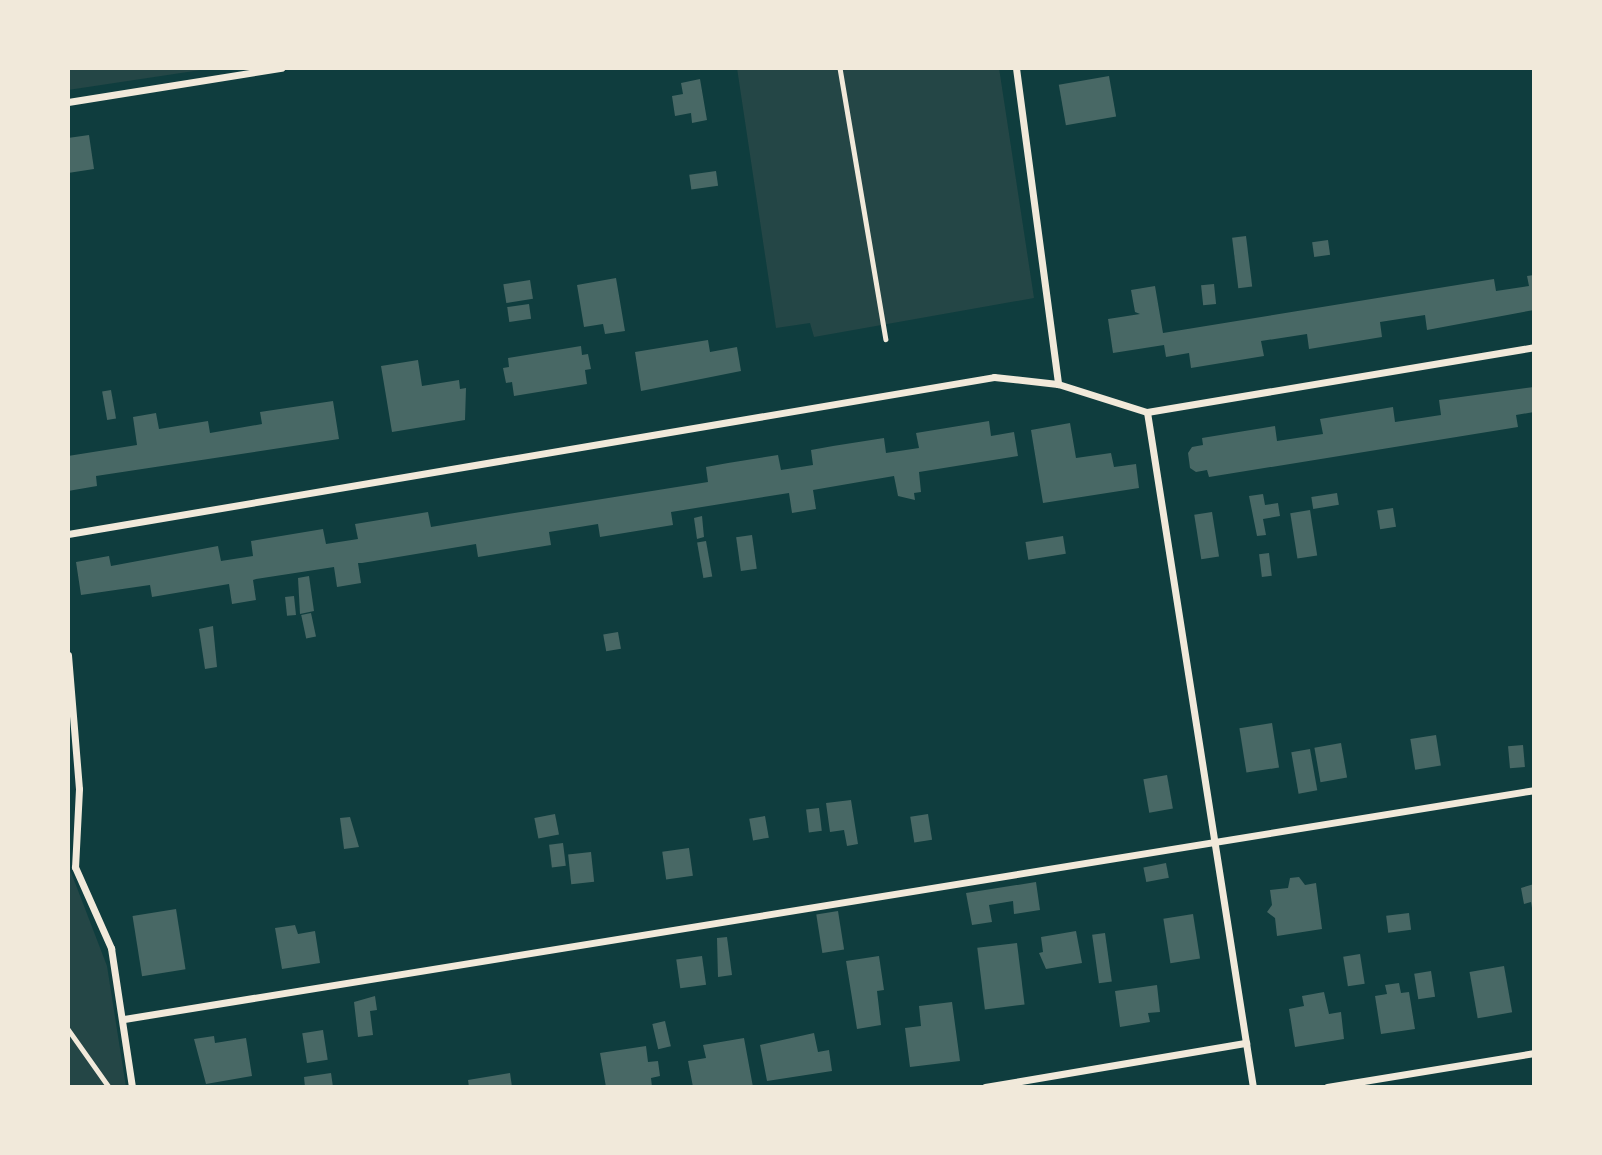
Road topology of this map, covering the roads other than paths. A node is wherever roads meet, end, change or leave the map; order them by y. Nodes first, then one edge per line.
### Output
1 (281, 68) edge
2 (1016, 68) edge
3 (68, 102) edge
4 (1534, 347) edge
5 (1058, 384) junction
6 (1147, 412) junction
7 (68, 534) edge
8 (68, 655) edge
9 (1534, 790) edge
10 (1214, 843) junction
11 (124, 1018) junction
12 (1247, 1043) junction
13 (1534, 1053) edge
14 (132, 1087) edge
15 (985, 1087) edge
16 (1253, 1087) edge
17 (1327, 1087) edge

1 - 3 street
2 - 5 street
4 - 6 street
5 - 6 street
5 - 7 street
6 - 10 street
8 - 11 street
9 - 10 street
10 - 11 street
10 - 12 street
11 - 14 street
12 - 15 street
12 - 16 street
13 - 17 street

